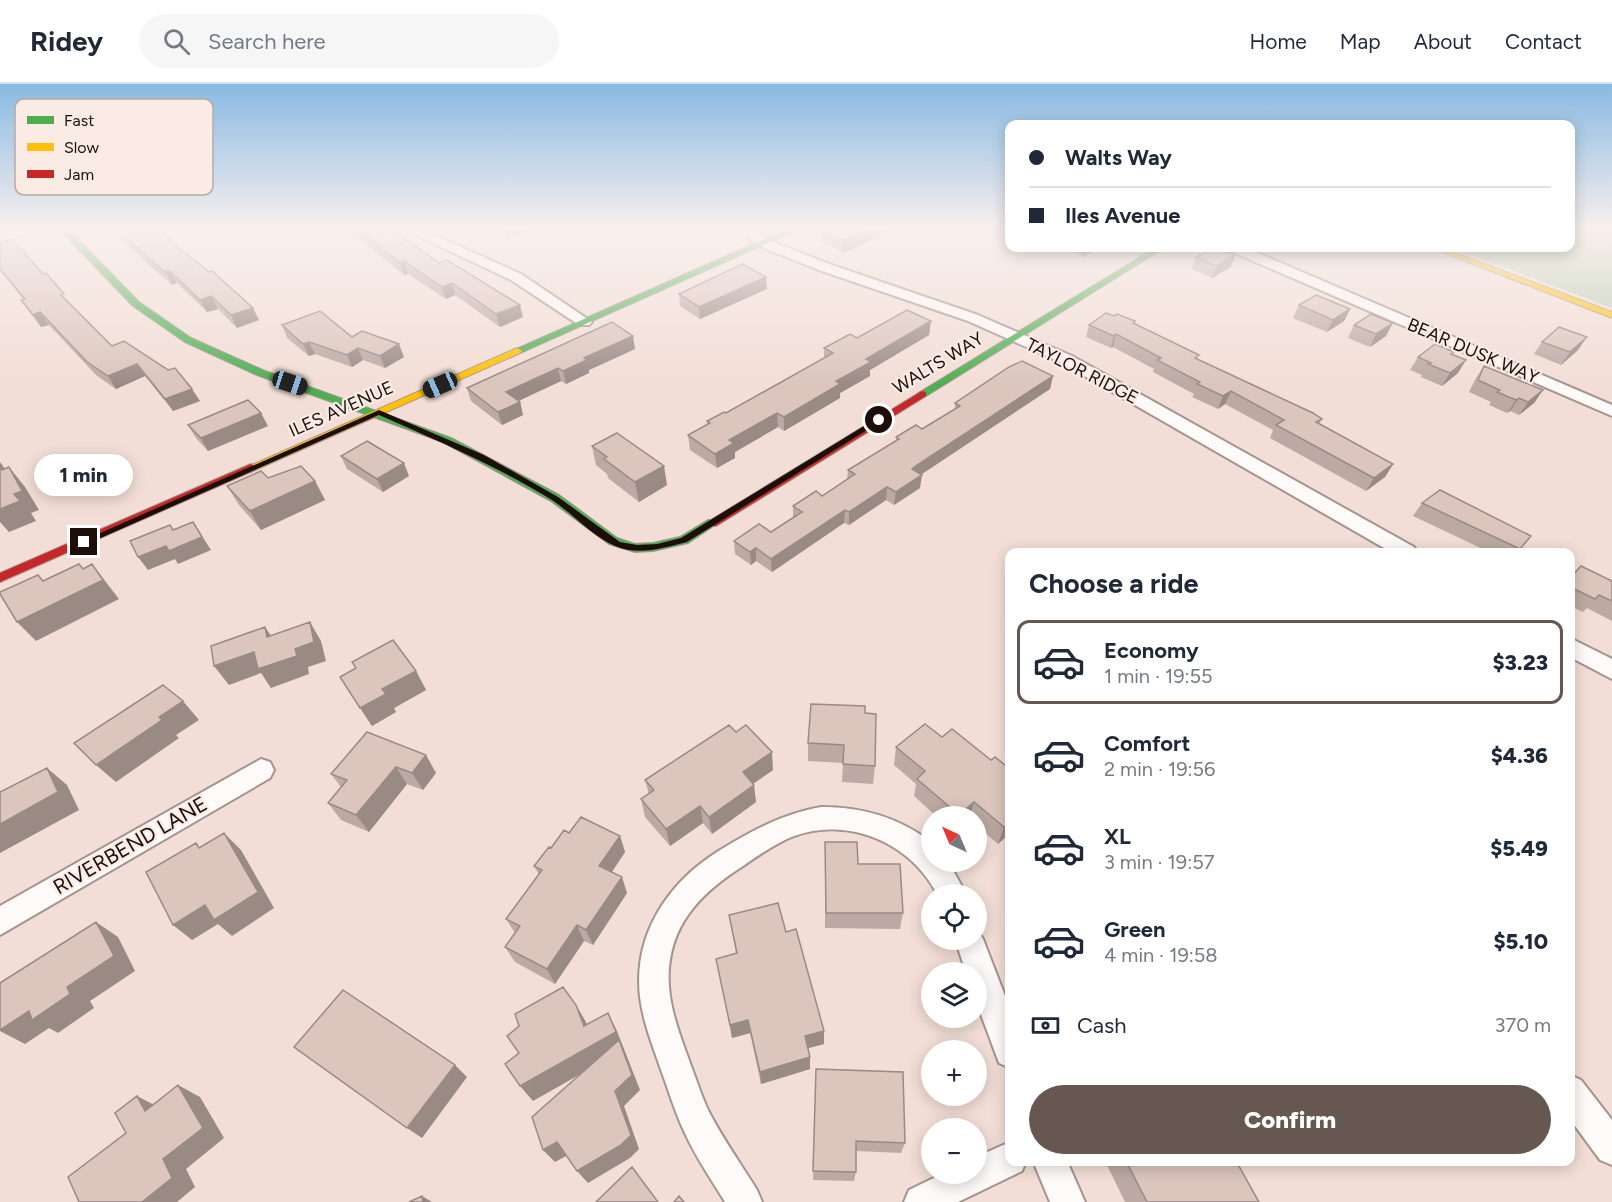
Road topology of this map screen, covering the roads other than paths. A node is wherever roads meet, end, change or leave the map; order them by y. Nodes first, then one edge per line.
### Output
1 (111, 281) edge
2 (522, 281) edge
3 (677, 281) edge
4 (865, 281) edge
5 (1106, 281) edge
6 (1312, 281) edge
7 (1523, 281) edge
8 (1612, 315) edge
9 (584, 322) junction
10 (1016, 337) junction
11 (1612, 411) edge
12 (379, 412) junction
13 (1400, 548) edge
14 (0, 578) edge
15 (1575, 649) edge
16 (1612, 670) edge
17 (261, 770) dead end
18 (948, 884) edge
19 (0, 921) edge
20 (973, 950) edge
21 (1005, 1038) edge
22 (1575, 1098) edge
23 (1612, 1148) edge
24 (1005, 1161) edge
25 (1052, 1166) edge
26 (745, 1202) edge
27 (921, 1202) edge
28 (1068, 1202) edge

1 - 12 street
2 - 9 street
3 - 9 street, ILES AVENUE
4 - 10 street, TAYLOR RIDGE
5 - 10 street, WALTS WAY
6 - 11 street, BEAR DUSK WAY
7 - 8 street
9 - 12 street, ILES AVENUE
10 - 12 street, WALTS WAY
10 - 13 street, TAYLOR RIDGE
12 - 14 street, ILES AVENUE
15 - 16 street
17 - 19 street, RIVERBEND LANE
18 - 26 street
20 - 21 street
22 - 23 street
24 - 27 street
25 - 28 street

